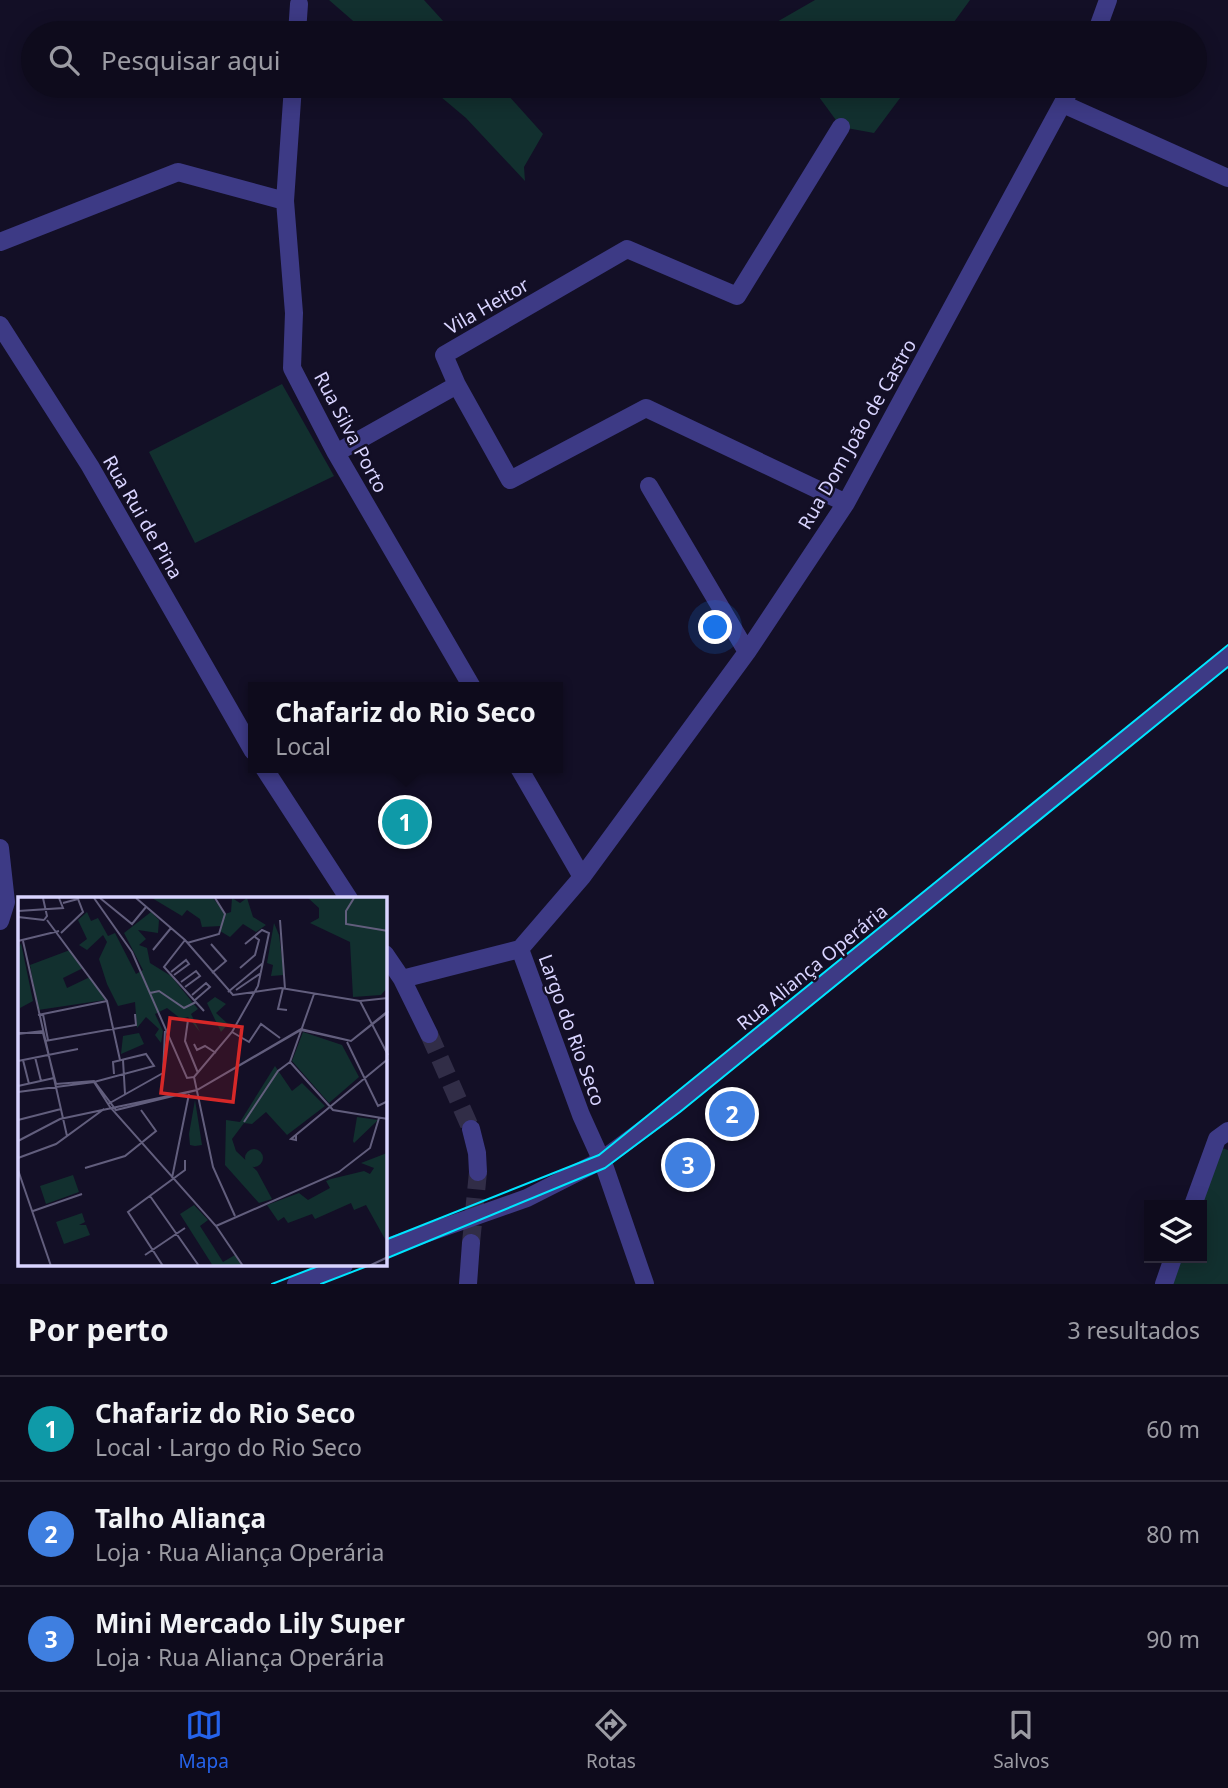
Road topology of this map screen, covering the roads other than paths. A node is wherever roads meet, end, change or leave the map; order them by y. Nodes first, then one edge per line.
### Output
1 (1108, 0) edge
2 (299, 4) dead end
3 (298, 21) edge
4 (1100, 21) edge
5 (292, 98) edge
6 (1066, 98) edge
7 (1063, 104) junction
8 (841, 127) dead end
9 (1228, 178) edge
10 (285, 201) junction
11 (0, 242) edge
12 (0, 325) edge
13 (457, 386) junction
14 (336, 453) junction
15 (649, 486) dead end
16 (846, 503) junction
17 (747, 652) junction
18 (1228, 656) edge
19 (469, 682) edge
20 (248, 744) edge
21 (267, 773) edge
22 (522, 773) edge
23 (0, 848) edge
24 (582, 877) junction
25 (348, 897) edge
26 (0, 921) edge
27 (520, 949) junction
28 (387, 957) edge
29 (401, 979) junction
30 (429, 1034) tunnel mouth
31 (471, 1129) tunnel mouth
32 (1228, 1131) edge
33 (602, 1160) junction
34 (478, 1172) tunnel mouth
35 (1195, 1200) edge
36 (471, 1243) tunnel mouth
37 (387, 1247) edge
38 (1171, 1263) edge
39 (341, 1266) edge
40 (296, 1284) edge
41 (468, 1284) edge
42 (645, 1284) edge
43 (1164, 1284) edge

1 - 4 street
2 - 3 street
5 - 10 street, Rua Silva Porto
6 - 7 street, Rua Dom João de Castro
7 - 9 street
7 - 16 street, Rua Dom João de Castro
8 - 13 street, Vila Heitor
10 - 11 street
10 - 14 street, Rua Silva Porto
12 - 20 street, Rua Rui de Pina
13 - 14 street
13 - 16 street
14 - 19 street, Rua Silva Porto
15 - 17 street
16 - 17 street, Rua Dom João de Castro
17 - 24 street, Rua Dom João de Castro
18 - 33 street, Rua Aliança Operária
21 - 25 street
22 - 24 street
23 - 26 street
24 - 27 street, Rua Dom João de Castro
27 - 29 street, Largo do Rio Seco
27 - 33 street, Largo do Rio Seco
28 - 29 street
29 - 30 street
31 - 34 street
32 - 35 street
33 - 37 street, Rua Aliança Operária
33 - 42 street, Largo do Rio Seco
36 - 41 street
38 - 43 street
39 - 40 street

